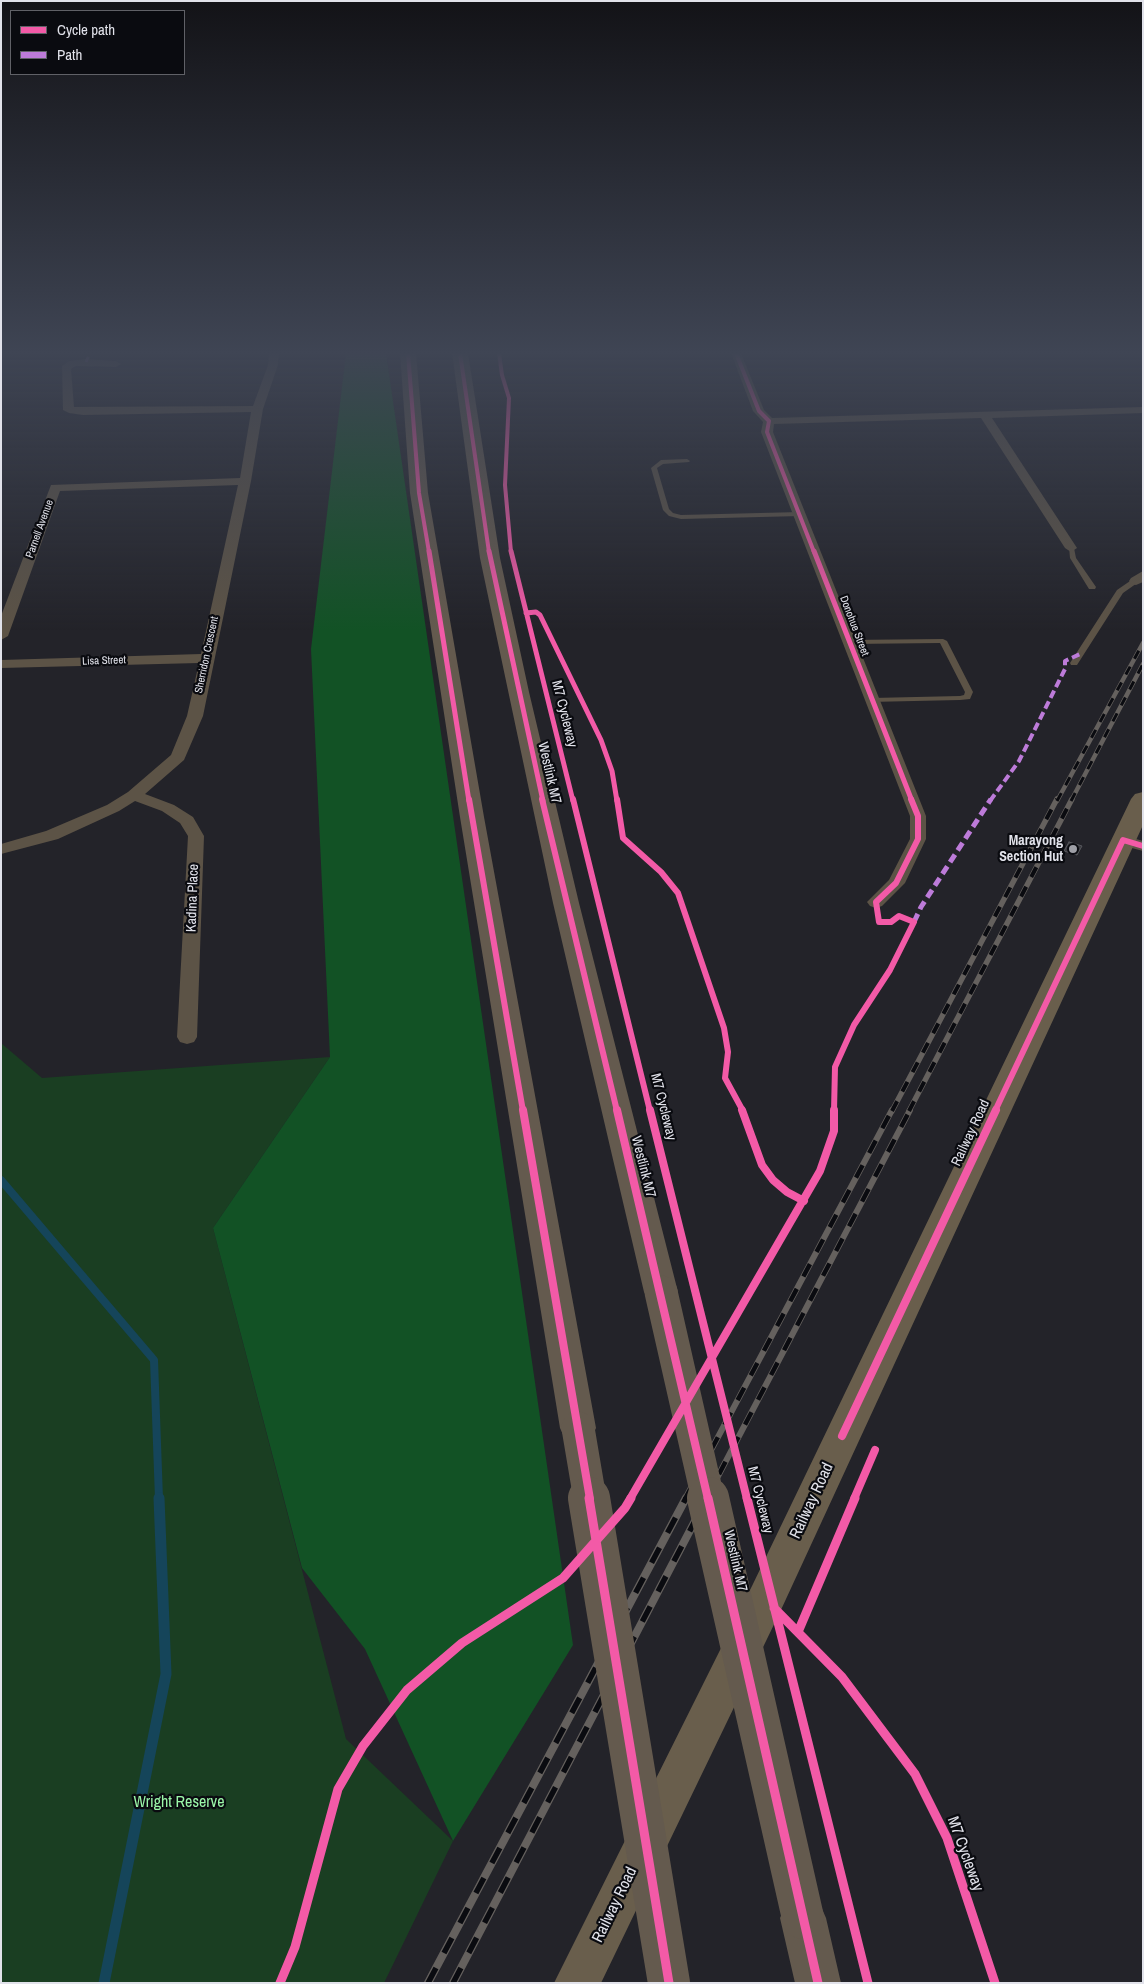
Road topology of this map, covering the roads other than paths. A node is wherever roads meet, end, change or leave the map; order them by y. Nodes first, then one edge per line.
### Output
1 (250, 446) edge
2 (416, 446) edge
3 (474, 446) edge
4 (772, 446) edge
5 (1005, 446) edge
6 (688, 461) dead end
7 (244, 481) junction
8 (800, 514) junction
9 (1070, 548) joint
10 (1140, 578) edge
11 (1092, 587) dead end
12 (1, 636) edge
13 (850, 642) junction
14 (206, 658) junction
15 (1074, 663) dead end
16 (1, 664) edge
17 (872, 700) junction
18 (134, 795) junction
19 (1143, 798) edge
20 (1133, 843) edge
21 (1, 849) edge
22 (876, 902) road end
23 (187, 1037) dead end
24 (577, 1983) edge
25 (669, 1983) edge
26 (818, 1983) edge

1 - 7 street, Sherridon Crescent
2 - 25 highway, bridge
3 - 26 highway, Westlink M7, bridge
4 - 8 street, Donohue Street
5 - 9 street
6 - 8 lane
7 - 12 street, Parnell Avenue
7 - 14 street, Sherridon Crescent
8 - 13 street, Donohue Street
9 - 11 lane
10 - 15 lane
13 - 17 street, Donohue Street
13 - 17 lane
14 - 16 street, Lisa Street
14 - 18 street, Sherridon Crescent
17 - 22 street, Donohue Street
18 - 21 street, Sherridon Crescent
18 - 23 street, Kadina Place
19 - 20 street, Railway Road
20 - 24 street, Railway Road

